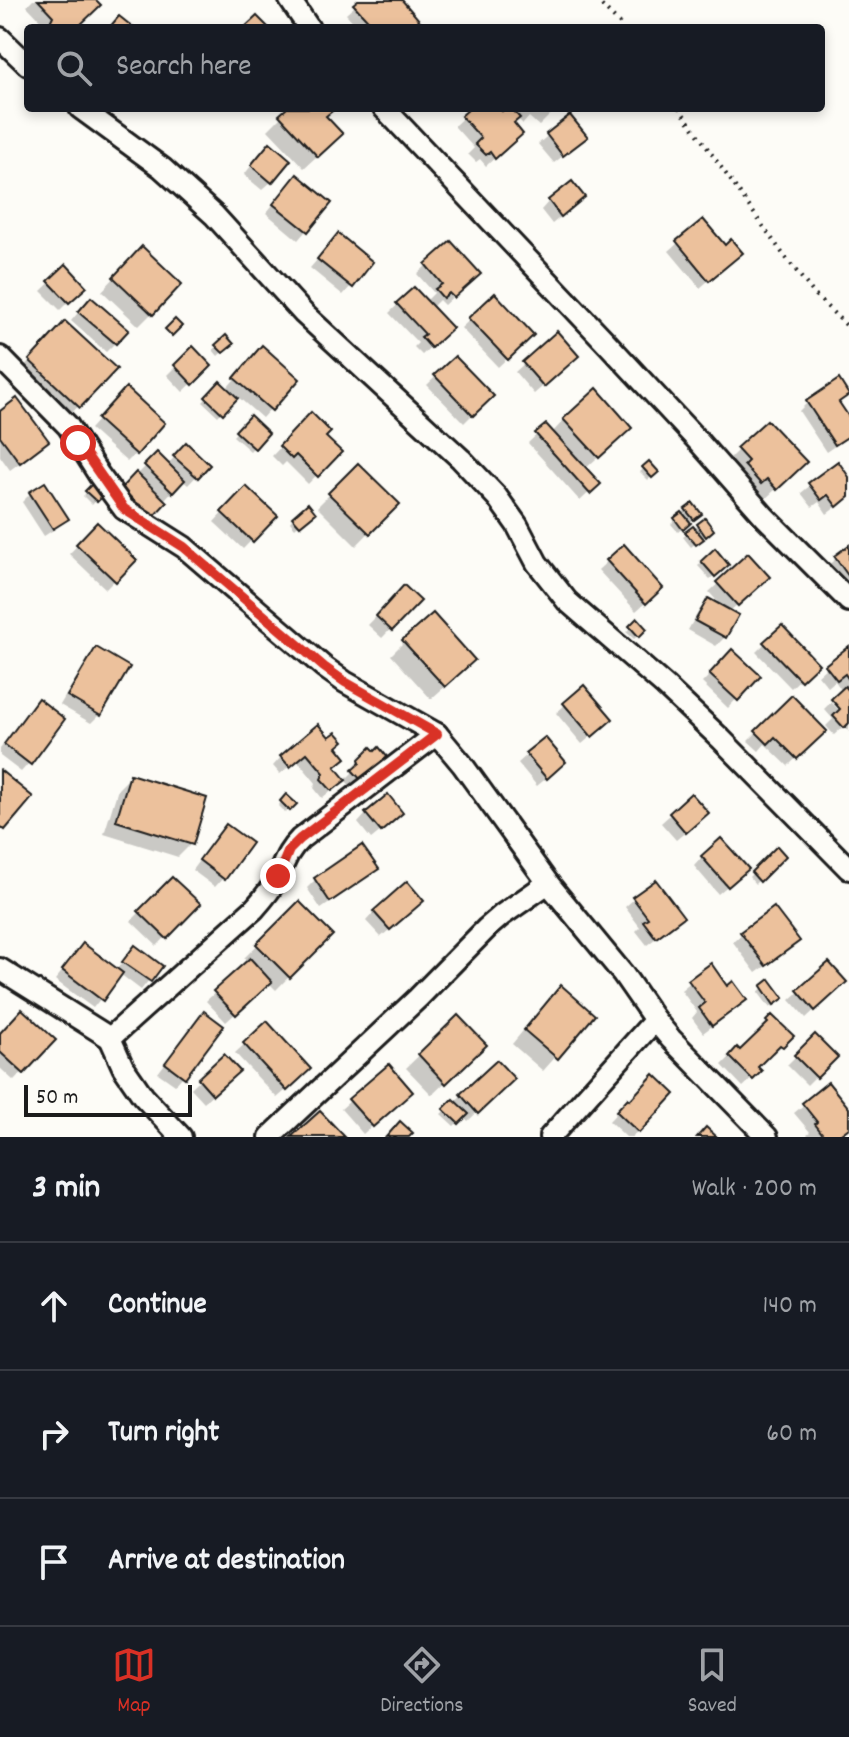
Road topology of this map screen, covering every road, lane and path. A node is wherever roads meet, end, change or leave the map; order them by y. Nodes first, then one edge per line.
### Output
1 (290, 0) edge
2 (596, 0) edge
3 (306, 24) edge
4 (620, 24) edge
5 (0, 38) edge
6 (24, 61) edge
7 (85, 112) edge
8 (388, 112) edge
9 (682, 112) edge
10 (849, 328) edge
11 (0, 357) edge
12 (849, 601) edge
13 (437, 734) junction
14 (849, 869) edge
15 (548, 883) junction
16 (0, 969) edge
17 (655, 1020) junction
18 (110, 1038) junction
19 (181, 1137) edge
20 (270, 1137) edge
21 (550, 1137) edge
22 (767, 1137) edge

1 - 3 street
2 - 4 path
5 - 6 street
7 - 14 street
8 - 12 street
9 - 10 path
11 - 13 street
13 - 15 street
13 - 18 street
15 - 17 street
15 - 20 street
16 - 18 street
17 - 21 street
17 - 22 street
18 - 19 street

